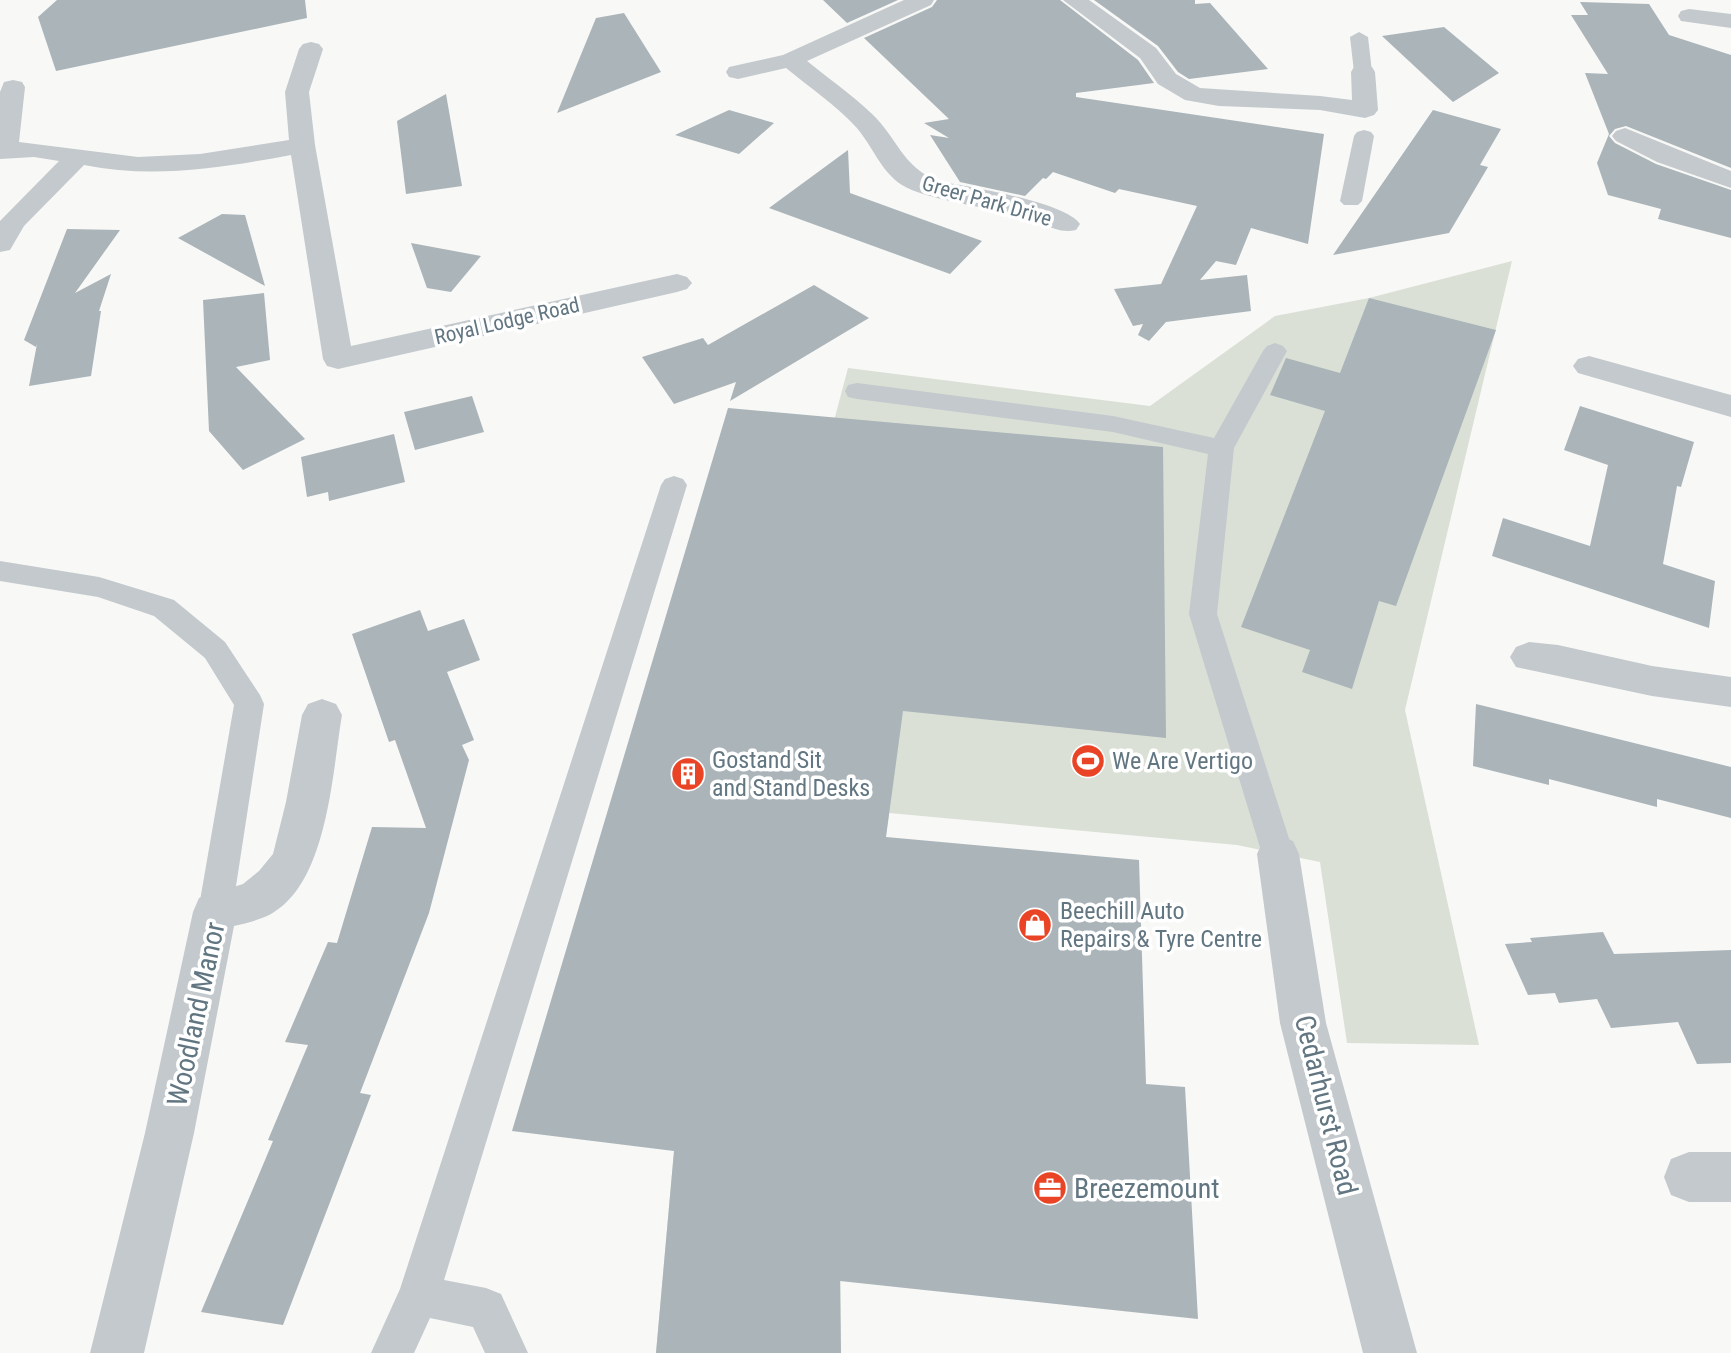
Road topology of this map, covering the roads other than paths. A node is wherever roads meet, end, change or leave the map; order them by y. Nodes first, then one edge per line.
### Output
1 (923, 0) edge
2 (1074, 0) edge
3 (1689, 16) dead end
4 (1731, 21) edge
5 (1359, 37) dead end
6 (311, 49) dead end
7 (791, 60) junction
8 (737, 72) dead end
9 (1363, 72) joint
10 (13, 87) dead end
11 (1364, 110) junction
12 (1363, 136) joint
13 (1625, 136) dead end
14 (302, 145) junction
15 (3, 150) edge
16 (77, 158) junction
17 (1731, 180) edge
18 (1351, 201) dead end
19 (1066, 224) dead end
20 (0, 244) edge
21 (677, 283) dead end
22 (1275, 351) dead end
23 (1589, 366) dead end
24 (857, 391) dead end
25 (1731, 406) edge
26 (1220, 448) junction
27 (674, 485) dead end
28 (0, 571) edge
29 (1529, 657) dead end
30 (1731, 692) edge
31 (322, 715) dead end
32 (1278, 854) joint
33 (215, 912) junction
34 (419, 1295) junction
35 (117, 1353) edge
36 (392, 1353) edge
37 (507, 1353) edge
38 (1390, 1353) edge

1 - 7 street
2 - 11 street
3 - 4 street
5 - 9 lane
6 - 14 street, Royal Lodge Road
7 - 8 street
7 - 19 street, Greer Park Drive
9 - 11 street
10 - 15 street
11 - 12 street
12 - 18 lane
13 - 17 street
14 - 16 street
14 - 21 street, Royal Lodge Road
15 - 16 street
16 - 20 street
22 - 26 lane
23 - 25 street
24 - 26 lane
26 - 32 lane
27 - 34 lane
28 - 33 lane
29 - 30 street
31 - 33 street, Woodland Manor
32 - 38 street, Cedarhurst Road
33 - 35 street, Woodland Manor
34 - 36 lane
34 - 37 lane

